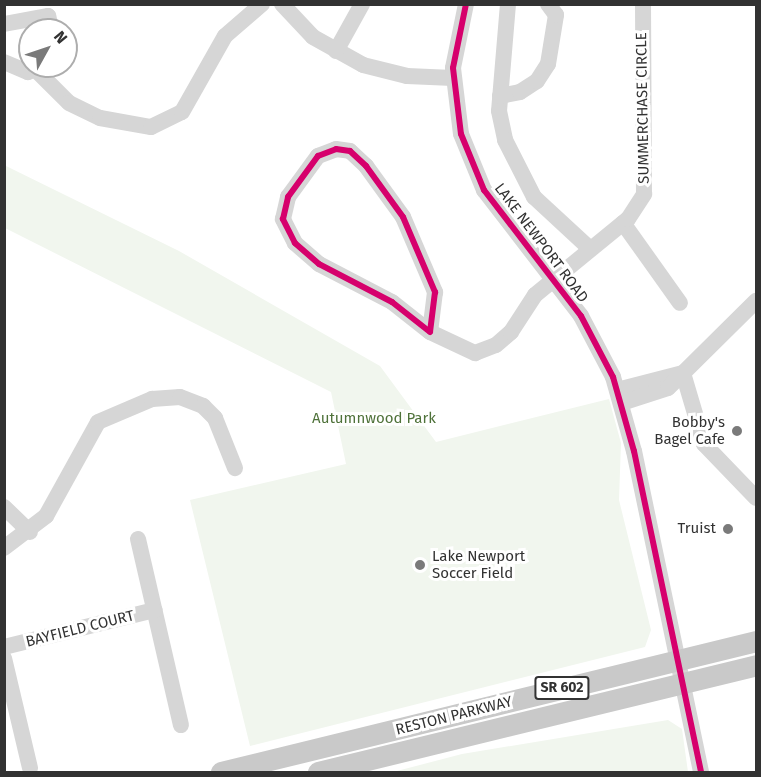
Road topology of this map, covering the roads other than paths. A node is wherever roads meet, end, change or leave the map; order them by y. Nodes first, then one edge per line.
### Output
1 (262, 4) edge
2 (282, 4) edge
3 (362, 4) edge
4 (466, 4) edge
5 (508, 4) edge
6 (548, 4) edge
7 (642, 4) edge
8 (336, 51) junction
9 (49, 78) edge
10 (453, 78) junction
11 (500, 96) junction
12 (623, 223) junction
13 (588, 248) junction
14 (553, 280) junction
15 (756, 301) edge
16 (680, 303) dead end
17 (430, 332) junction
18 (683, 373) junction
19 (620, 397) junction
20 (235, 468) dead end
21 (756, 498) edge
22 (4, 507) edge
23 (30, 532) junction
24 (138, 539) dead end
25 (4, 548) edge
26 (155, 610) junction
27 (756, 641) edge
28 (4, 647) edge
29 (4, 658) edge
30 (677, 660) junction
31 (756, 665) edge
32 (683, 682) junction
33 (181, 725) dead end
34 (30, 768) dead end
35 (221, 772) edge
36 (318, 772) edge
37 (701, 772) edge

1 - 9 street
2 - 8 street
3 - 8 street
4 - 10 street, LAKE NEWPORT ROAD
5 - 11 street
6 - 11 street
7 - 12 street, SUMMERCHASE CIRCLE
8 - 10 street
10 - 14 street, LAKE NEWPORT ROAD
11 - 13 street
12 - 13 street, SUMMERCHASE CIRCLE
12 - 16 street
13 - 14 street, SUMMERCHASE CIRCLE
14 - 17 street, SUMMERCHASE CIRCLE
14 - 19 street, LAKE NEWPORT ROAD
15 - 18 street
17 - 17 street, SUMMERCHASE CIRCLE
18 - 19 street
18 - 21 street
19 - 30 street, LAKE NEWPORT ROAD
20 - 23 street
22 - 23 street
23 - 25 street
24 - 26 street, BAYFIELD COURT
26 - 28 street, BAYFIELD COURT
26 - 33 street, BAYFIELD COURT
27 - 30 main road, RESTON PARKWAY / SR 602
29 - 34 street
30 - 32 street, LAKE NEWPORT ROAD
30 - 35 main road, RESTON PARKWAY / SR 602
31 - 32 main road, RESTON PARKWAY / SR 602
32 - 36 main road, RESTON PARKWAY / SR 602
32 - 37 street, LAKE NEWPORT ROAD

